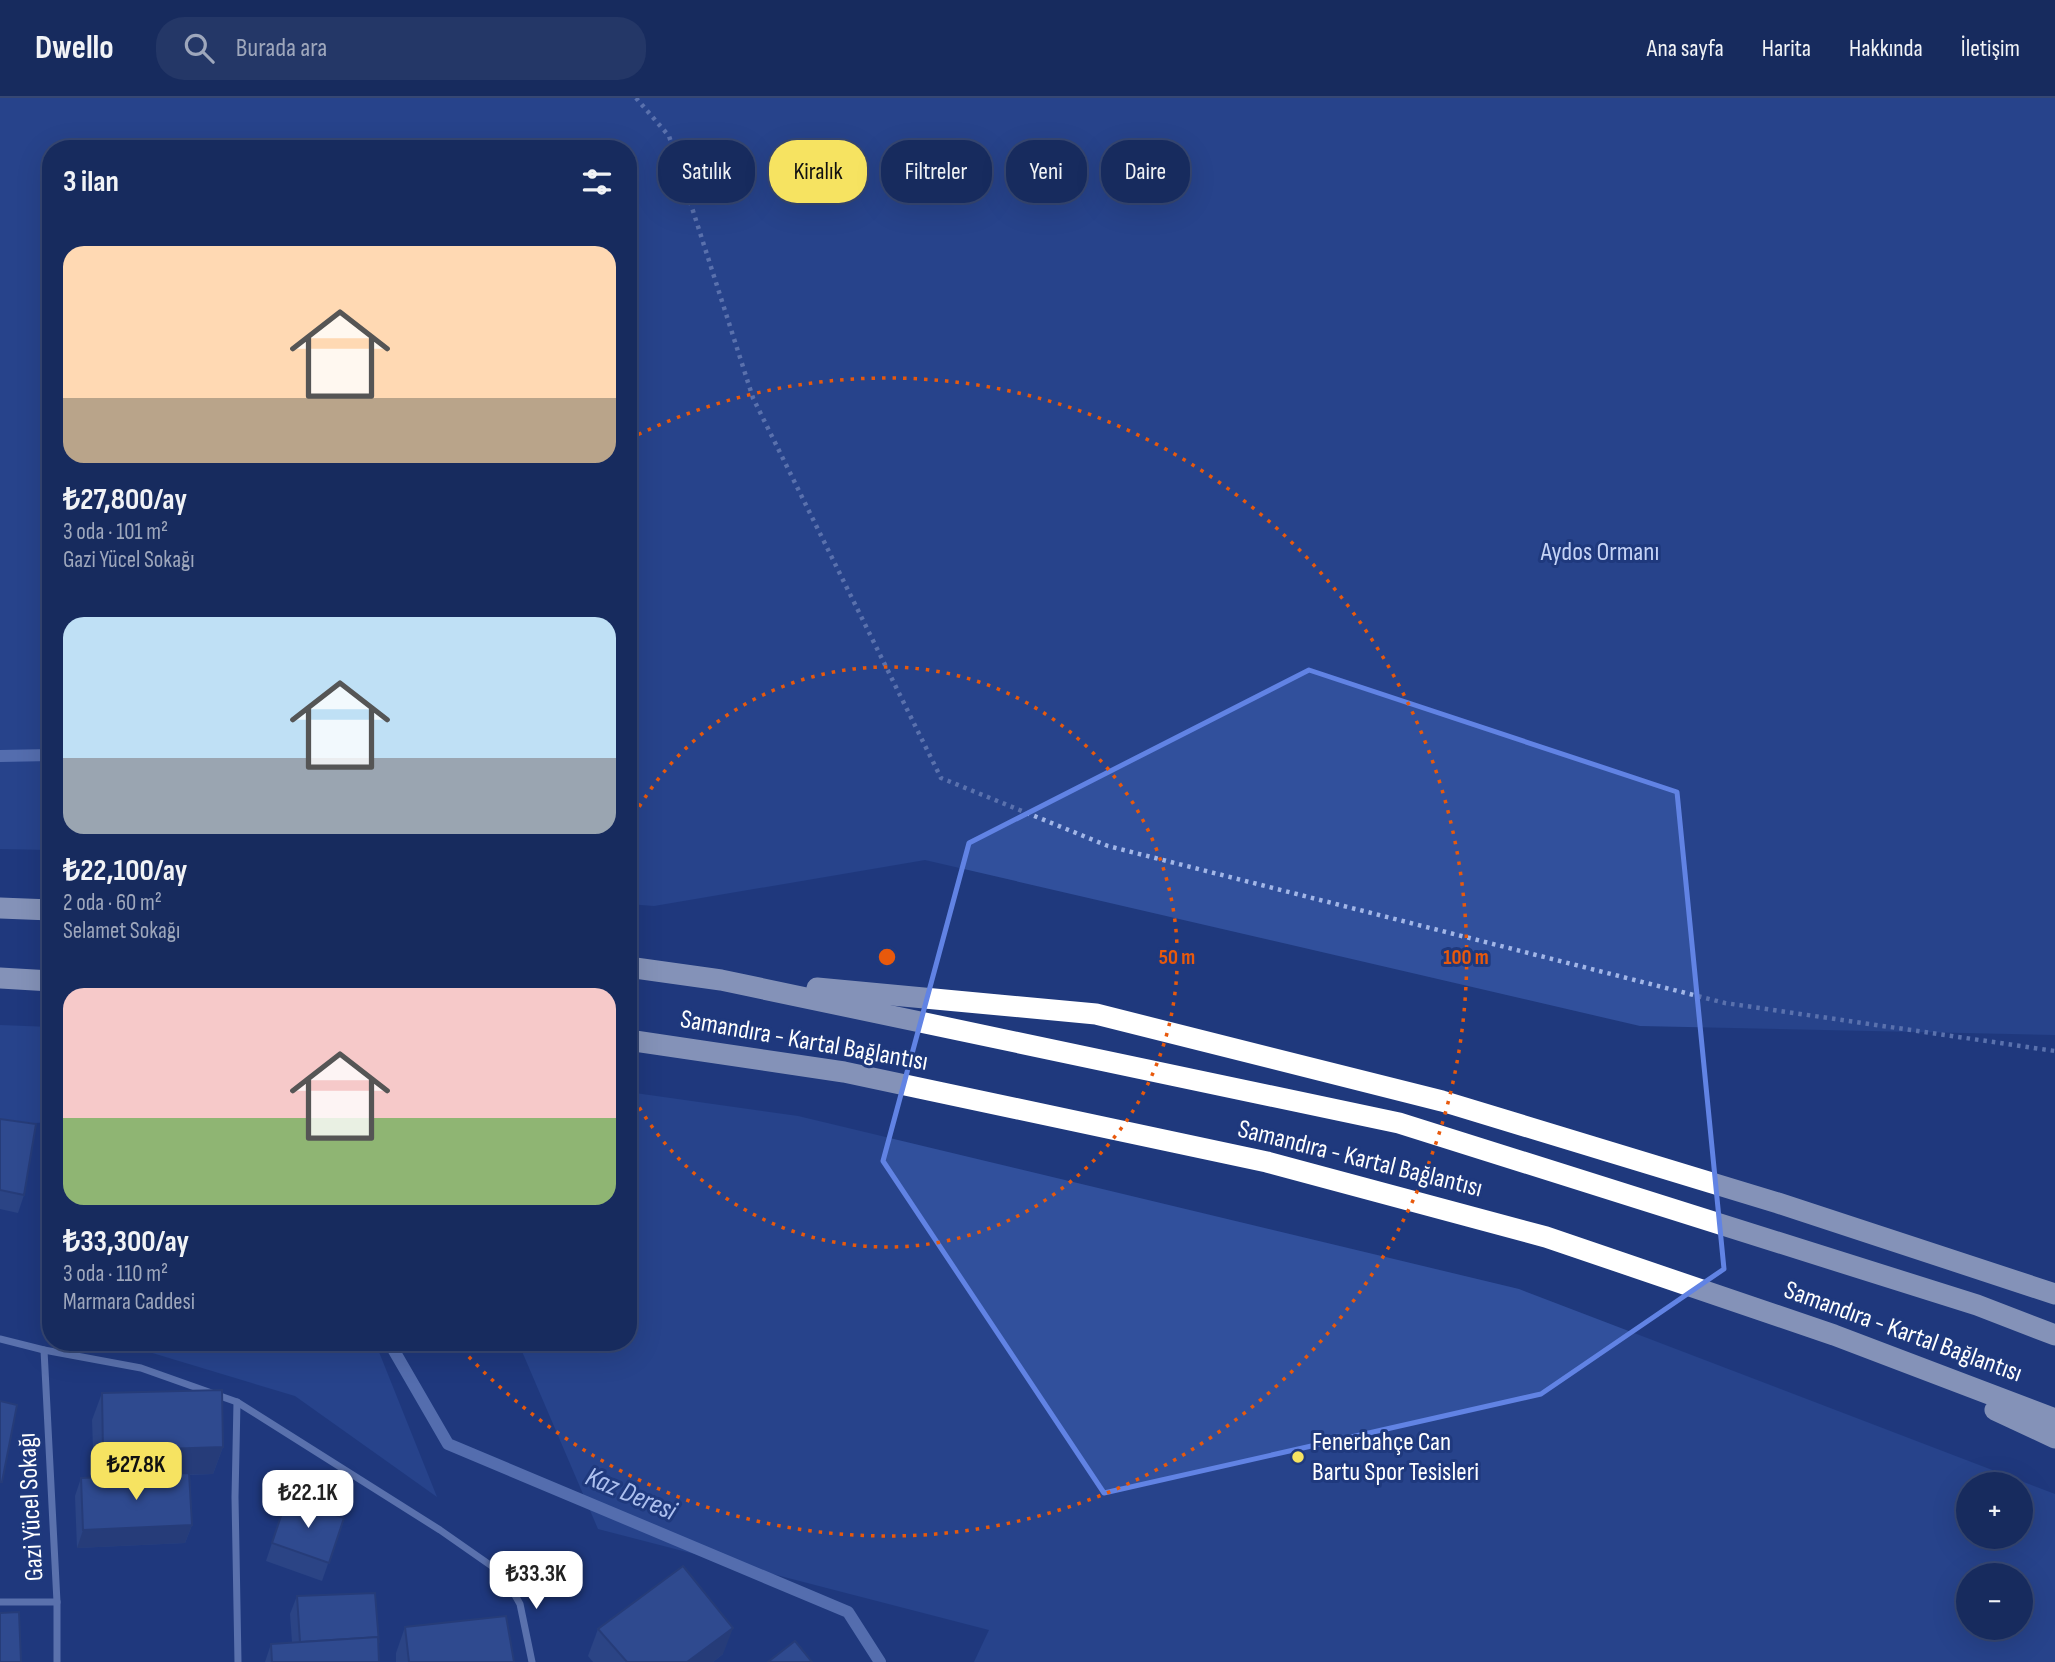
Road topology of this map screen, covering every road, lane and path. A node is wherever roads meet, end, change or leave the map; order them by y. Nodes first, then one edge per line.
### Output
1 (636, 98) edge
2 (0, 908) edge
3 (42, 910) edge
4 (637, 968) edge
5 (0, 978) edge
6 (721, 979) junction
7 (42, 980) edge
8 (637, 1041) edge
9 (2055, 1051) edge
10 (2055, 1294) edge
11 (1834, 1335) junction
12 (2055, 1335) edge
13 (0, 1339) edge
14 (42, 1350) edge
15 (44, 1351) edge
16 (49, 1351) edge
17 (237, 1402) junction
18 (2055, 1419) edge
19 (2055, 1438) edge
20 (0, 1602) edge
21 (57, 1602) junction
22 (57, 1662) edge
23 (238, 1662) edge
24 (532, 1662) edge

1 - 9 path
2 - 3 highway
4 - 6 highway, Samandıra - Kartal Bağlantısı
5 - 7 highway
6 - 10 highway
6 - 12 highway, Samandıra - Kartal Bağlantısı
8 - 11 highway, Samandıra - Kartal Bağlantısı
11 - 18 highway, Samandıra - Kartal Bağlantısı
11 - 19 highway
13 - 14 street
15 - 21 street, Gazi Yücel Sokağı
16 - 17 street
17 - 23 street
17 - 24 street
20 - 21 street
21 - 22 street, Gazi Yücel Sokağı

